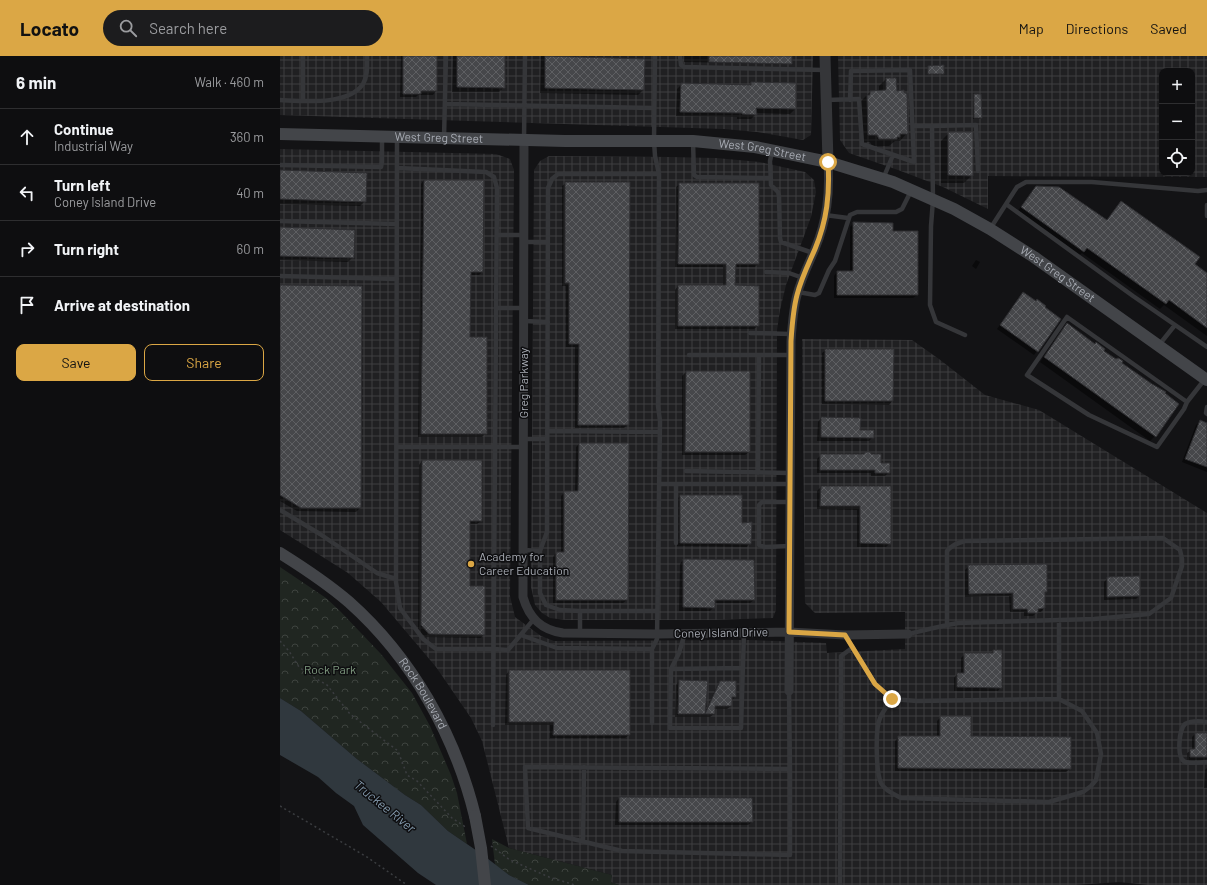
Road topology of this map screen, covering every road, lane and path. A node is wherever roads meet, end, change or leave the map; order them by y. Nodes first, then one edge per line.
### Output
1 (303, 56) edge
2 (367, 56) edge
3 (446, 56) edge
4 (525, 56) edge
5 (655, 56) edge
6 (680, 56) edge
7 (825, 56) edge
8 (826, 70) junction
9 (280, 100) edge
10 (303, 100) junction
11 (826, 100) junction
12 (850, 100) junction
13 (445, 104) junction
14 (524, 106) junction
15 (654, 108) junction
16 (913, 126) junction
17 (932, 126) junction
18 (280, 134) edge
19 (382, 137) junction
20 (397, 138) junction
21 (444, 138) junction
22 (524, 140) junction
23 (654, 142) junction
24 (693, 142) junction
25 (772, 150) junction
26 (893, 155) junction
27 (828, 162) junction
28 (280, 165) edge
29 (397, 168) junction
30 (978, 171) dead end
31 (659, 174) junction
32 (770, 178) junction
33 (883, 179) junction
34 (911, 190) junction
35 (1207, 190) edge
36 (933, 200) junction
37 (1006, 204) junction
38 (1207, 205) edge
39 (825, 215) junction
40 (1207, 216) edge
41 (848, 218) junction
42 (280, 221) edge
43 (397, 224) junction
44 (990, 229) junction
45 (497, 235) junction
46 (524, 239) junction
47 (548, 242) junction
48 (813, 254) junction
49 (766, 272) dead end
50 (280, 276) edge
51 (802, 278) junction
52 (397, 279) junction
53 (798, 292) junction
54 (496, 308) junction
55 (524, 308) junction
56 (524, 321) junction
57 (548, 322) junction
58 (1175, 325) junction
59 (750, 333) dead end
60 (791, 334) junction
61 (966, 334) dead end
62 (1158, 346) junction
63 (1207, 347) edge
64 (689, 356) dead end
65 (759, 356) junction
66 (790, 356) junction
67 (1206, 380) edge
68 (1187, 402) junction
69 (1207, 407) edge
70 (1207, 414) edge
71 (547, 431) junction
72 (660, 432) junction
73 (547, 439) junction
74 (524, 443) junction
75 (396, 447) junction
76 (495, 447) junction
77 (686, 471) dead end
78 (758, 473) junction
79 (790, 473) junction
80 (659, 484) junction
81 (676, 484) junction
82 (790, 484) junction
83 (790, 502) junction
84 (280, 510) edge
85 (676, 544) dead end
86 (790, 546) junction
87 (524, 550) junction
88 (540, 551) junction
89 (280, 553) edge
90 (396, 579) junction
91 (580, 611) junction
92 (657, 611) junction
93 (1059, 620) junction
94 (535, 621) junction
95 (947, 625) junction
96 (744, 632) junction
97 (789, 632) junction
98 (580, 633) junction
99 (685, 633) junction
100 (657, 634) junction
101 (908, 634) joint
102 (521, 635) junction
103 (845, 635) junction
104 (280, 641) edge
105 (852, 648) junction
106 (494, 649) junction
107 (652, 649) junction
108 (743, 668) junction
109 (672, 669) junction
110 (789, 691) joint
111 (1058, 698) junction
112 (892, 699) junction
113 (1207, 722) edge
114 (652, 723) dead end
115 (493, 726) dead end
116 (1207, 762) edge
117 (584, 767) junction
118 (790, 769) junction
119 (280, 806) edge
120 (468, 829) dead end
121 (583, 841) junction
122 (491, 846) dead end
123 (407, 885) edge
124 (485, 885) edge
125 (575, 885) edge
126 (840, 885) edge

1 - 10 lane
2 - 10 lane
3 - 13 lane
4 - 14 lane
5 - 15 lane
6 - 8 lane
7 - 8 street
8 - 11 street
9 - 10 lane
11 - 12 lane
11 - 27 street
12 - 16 lane
12 - 26 lane
13 - 14 lane
13 - 21 lane
14 - 15 lane
14 - 22 lane
15 - 23 lane
16 - 17 lane
16 - 26 lane
17 - 30 lane
17 - 36 lane
18 - 19 main road, West Greg Street
19 - 20 main road, West Greg Street
19 - 28 lane
20 - 21 main road, West Greg Street
20 - 29 lane
21 - 22 main road, West Greg Street
22 - 23 main road, West Greg Street
22 - 46 street, Greg Parkway
23 - 24 main road, West Greg Street
23 - 31 lane
24 - 25 main road, West Greg Street
24 - 32 lane
25 - 27 main road, West Greg Street
25 - 32 lane
26 - 33 lane
27 - 33 main road, West Greg Street
27 - 39 street
29 - 43 lane
29 - 45 lane
31 - 47 lane
31 - 72 lane
32 - 48 lane
33 - 34 main road, West Greg Street
34 - 36 main road, West Greg Street
34 - 41 lane
35 - 37 lane
36 - 44 main road, West Greg Street
36 - 61 lane
37 - 44 lane
37 - 58 lane
38 - 40 lane
39 - 41 lane
39 - 48 street
41 - 53 lane
42 - 43 lane
43 - 52 lane
44 - 62 main road, West Greg Street
45 - 46 lane
45 - 54 lane
46 - 47 lane
46 - 55 street, Greg Parkway
47 - 57 lane
48 - 51 street
49 - 51 lane
50 - 52 lane
51 - 53 street
52 - 75 lane
53 - 60 street
54 - 55 lane
54 - 76 lane
55 - 56 street, Greg Parkway
56 - 57 lane
56 - 74 street, Greg Parkway
57 - 71 lane
58 - 62 lane
58 - 63 lane
59 - 60 lane
60 - 66 street
62 - 67 main road, West Greg Street
64 - 65 lane
65 - 66 lane
65 - 78 lane
66 - 79 street
67 - 68 lane
68 - 68 lane
69 - 70 lane
71 - 72 lane
71 - 73 lane
72 - 80 lane
73 - 74 lane
73 - 88 lane
74 - 76 lane
74 - 87 street, Greg Parkway
75 - 76 lane
75 - 90 lane
76 - 106 lane
77 - 78 lane
78 - 79 lane
79 - 82 street
80 - 81 lane
80 - 92 lane
81 - 82 lane
81 - 85 lane
82 - 83 street
83 - 86 street
83 - 86 lane
84 - 90 lane
86 - 97 street
87 - 88 lane
87 - 94 street, Greg Parkway
88 - 91 lane
89 - 124 main road, Rock Boulevard, bridge
90 - 106 lane
91 - 92 lane
91 - 98 lane
92 - 100 lane
93 - 95 lane
93 - 95 lane
93 - 111 lane
94 - 98 street, Coney Island Drive
94 - 102 lane
95 - 101 lane
96 - 97 street, Coney Island Drive
96 - 99 street, Coney Island Drive
96 - 108 lane
97 - 103 street, Coney Island Drive
97 - 110 street
98 - 100 street, Coney Island Drive
99 - 100 street, Coney Island Drive
99 - 109 lane
100 - 107 lane
101 - 103 street, Coney Island Drive
102 - 106 lane
102 - 107 lane
103 - 105 lane
104 - 120 path
105 - 112 lane
105 - 126 lane
106 - 115 lane
107 - 114 lane
108 - 109 lane
108 - 109 lane
110 - 118 lane
111 - 112 lane
111 - 112 lane
113 - 116 lane
117 - 118 lane
117 - 121 lane
117 - 121 lane
118 - 121 lane
119 - 123 path
122 - 125 path

